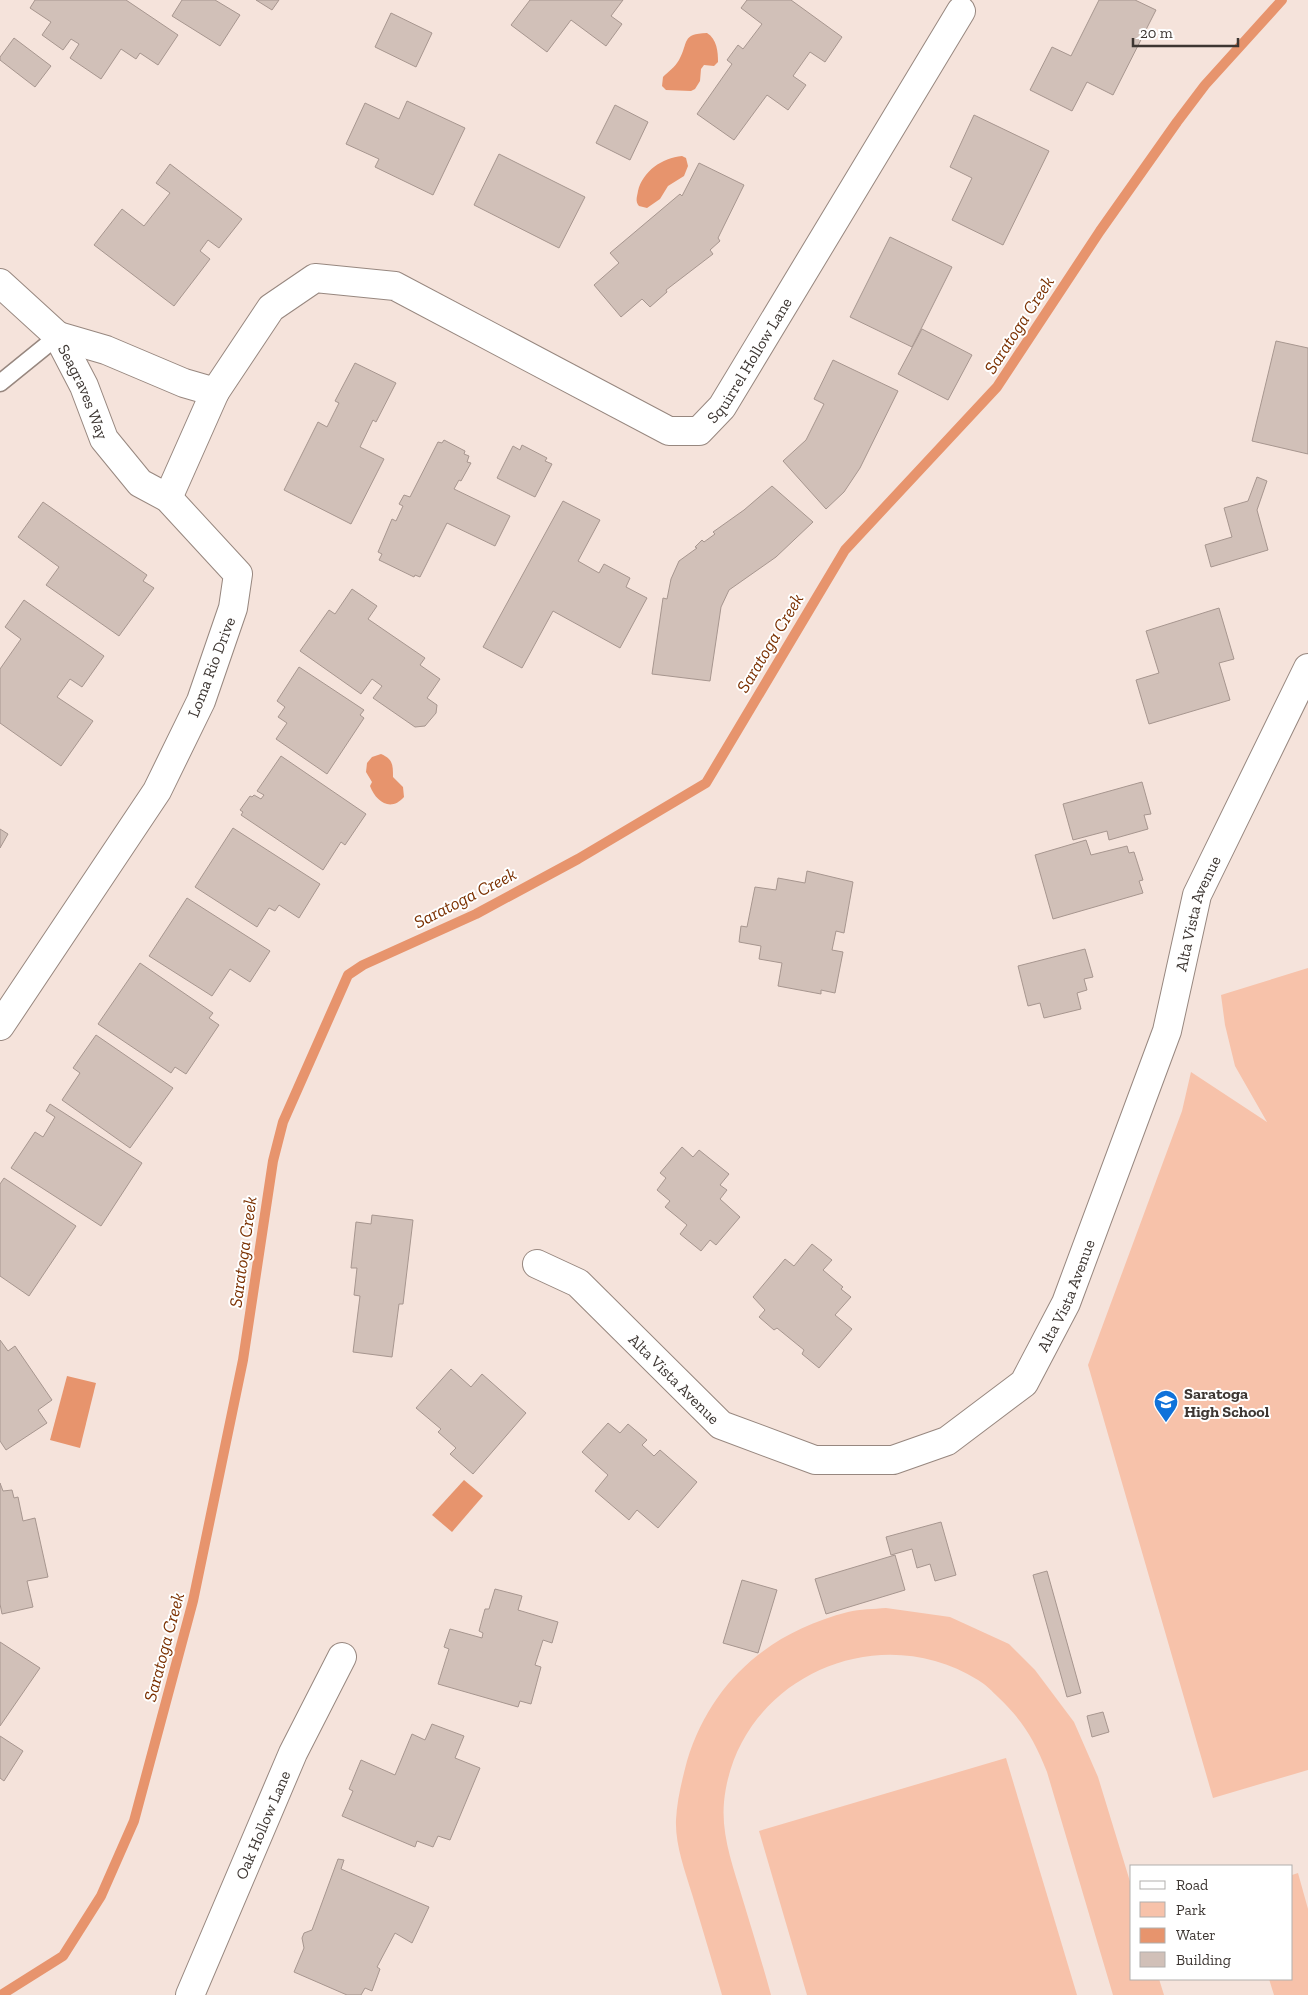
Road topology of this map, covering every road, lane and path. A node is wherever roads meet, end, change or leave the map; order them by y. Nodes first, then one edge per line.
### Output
1 (961, 10) dead end
2 (0, 283) edge
3 (58, 336) junction
4 (0, 383) edge
5 (215, 392) junction
6 (168, 498) junction
7 (1308, 668) edge
8 (0, 1026) edge
9 (537, 1264) dead end
10 (342, 1657) dead end
11 (190, 1995) edge

1 - 5 street, Squirrel Hollow Lane
2 - 3 street, Seagraves Way
3 - 4 lane
3 - 5 street
3 - 6 street, Seagraves Way
5 - 6 street
6 - 8 street, Loma Rio Drive
7 - 9 street, Alta Vista Avenue
10 - 11 street, Oak Hollow Lane

